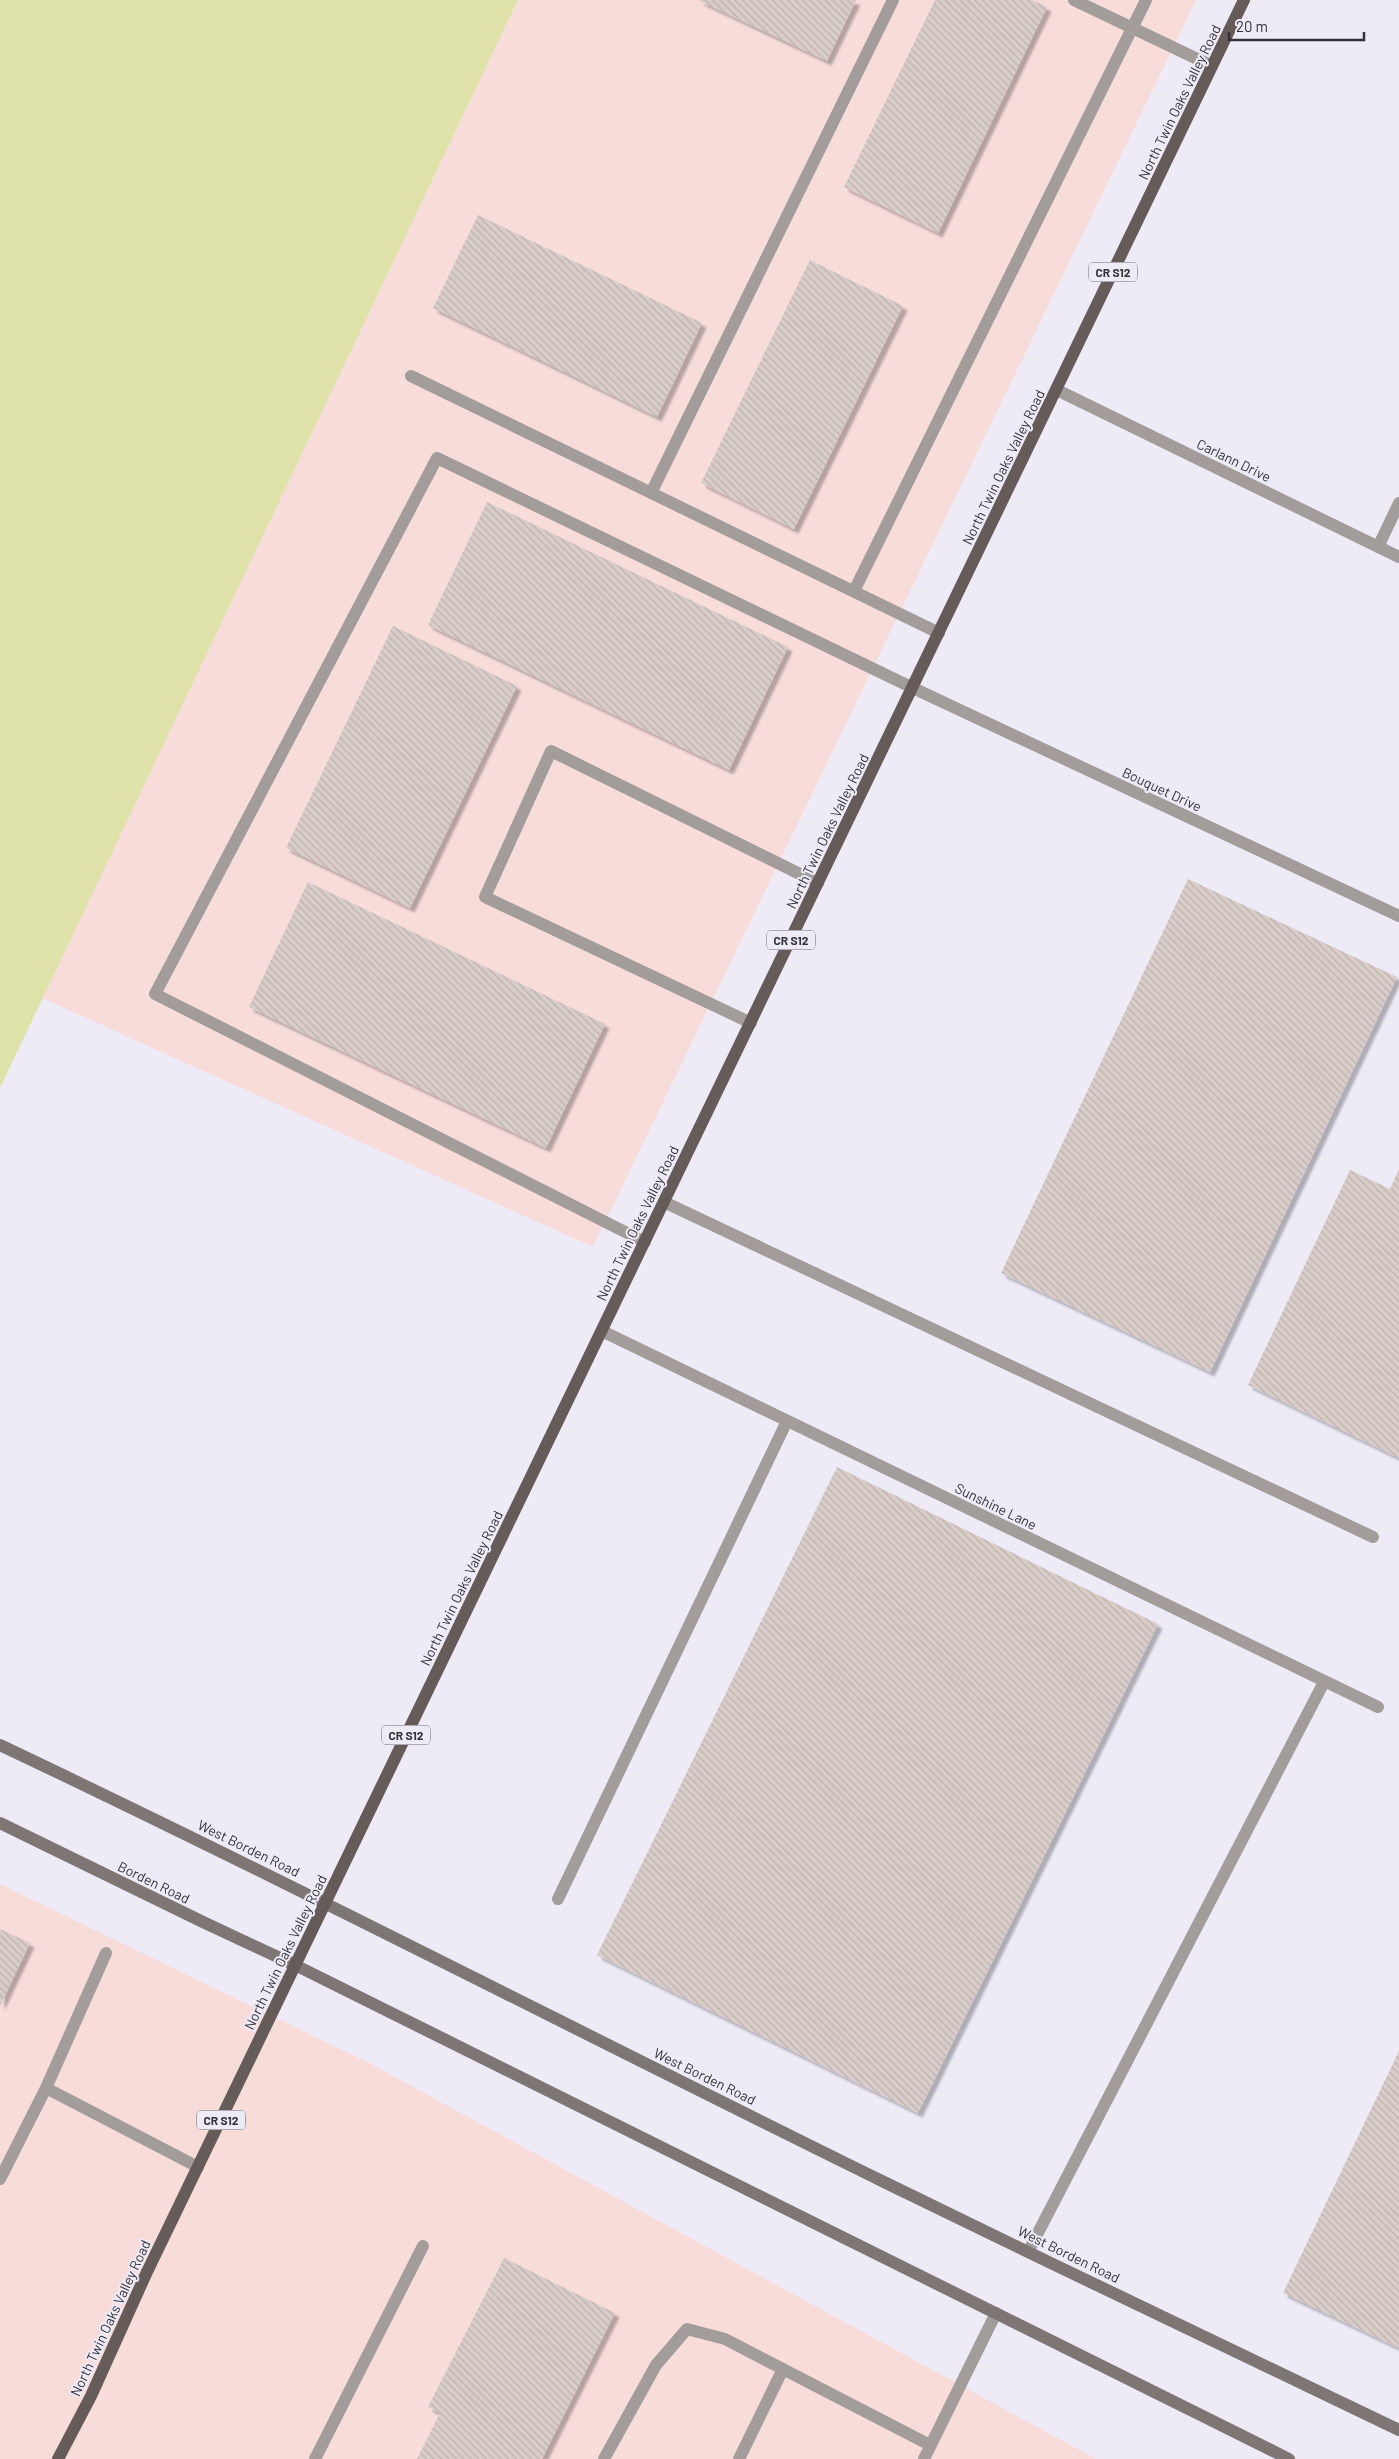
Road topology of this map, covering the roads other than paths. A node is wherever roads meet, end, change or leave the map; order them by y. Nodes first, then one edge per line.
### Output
1 (893, 0) edge
2 (1074, 0) edge
3 (1146, 0) edge
4 (1244, 0) edge
5 (1132, 28) junction
6 (1212, 66) junction
7 (411, 376) dead end
8 (1057, 390) junction
9 (651, 493) junction
10 (1399, 503) edge
11 (1378, 547) junction
12 (1399, 557) edge
13 (854, 592) junction
14 (940, 633) junction
15 (913, 688) junction
16 (818, 883) junction
17 (1399, 916) edge
18 (751, 1023) junction
19 (664, 1202) junction
20 (645, 1242) junction
21 (602, 1331) junction
22 (787, 1421) junction
23 (1373, 1537) dead end
24 (1324, 1682) junction
25 (1378, 1707) dead end
26 (0, 1745) edge
27 (0, 1823) edge
28 (558, 1899) dead end
29 (325, 1902) junction
30 (106, 1953) dead end
31 (295, 1965) junction
32 (46, 2088) junction
33 (198, 2167) junction
34 (0, 2179) edge
35 (423, 2246) dead end
36 (1028, 2252) junction
37 (996, 2313) junction
38 (782, 2369) junction
39 (1399, 2430) edge
40 (930, 2445) junction
41 (58, 2459) edge
42 (315, 2459) edge
43 (604, 2459) edge
44 (739, 2459) edge
45 (924, 2459) edge
46 (1289, 2459) edge

1 - 9 street
2 - 5 street
3 - 5 street
4 - 6 main road, North Twin Oaks Valley Road / CR S12
5 - 6 street
5 - 13 street
6 - 8 main road, North Twin Oaks Valley Road / CR S12
7 - 9 street
8 - 11 street, Carlann Drive
8 - 14 main road, North Twin Oaks Valley Road / CR S12
9 - 13 street
10 - 11 street
11 - 12 street, Carlann Drive
13 - 14 street
14 - 15 main road, North Twin Oaks Valley Road / CR S12
15 - 16 main road, North Twin Oaks Valley Road / CR S12
15 - 17 street, Bouquet Drive
15 - 20 street, Bouquet Drive
16 - 18 main road, North Twin Oaks Valley Road / CR S12
16 - 18 street
18 - 19 main road, North Twin Oaks Valley Road / CR S12
19 - 20 main road, North Twin Oaks Valley Road / CR S12
19 - 23 street
20 - 21 main road, North Twin Oaks Valley Road / CR S12
21 - 22 street, Sunshine Lane
21 - 29 main road, North Twin Oaks Valley Road / CR S12
22 - 24 street, Sunshine Lane
22 - 28 street
24 - 25 street, Sunshine Lane
24 - 36 street
26 - 29 main road, West Borden Road
27 - 31 main road, Borden Road
29 - 31 main road, North Twin Oaks Valley Road / CR S12
29 - 36 main road, West Borden Road
30 - 32 street
31 - 33 main road, North Twin Oaks Valley Road / CR S12
31 - 37 main road
32 - 33 street
32 - 34 street
33 - 41 main road, North Twin Oaks Valley Road / CR S12
35 - 42 street
36 - 39 main road, West Borden Road
37 - 40 street
37 - 46 main road
38 - 40 street
38 - 43 street
38 - 44 street
40 - 45 street

